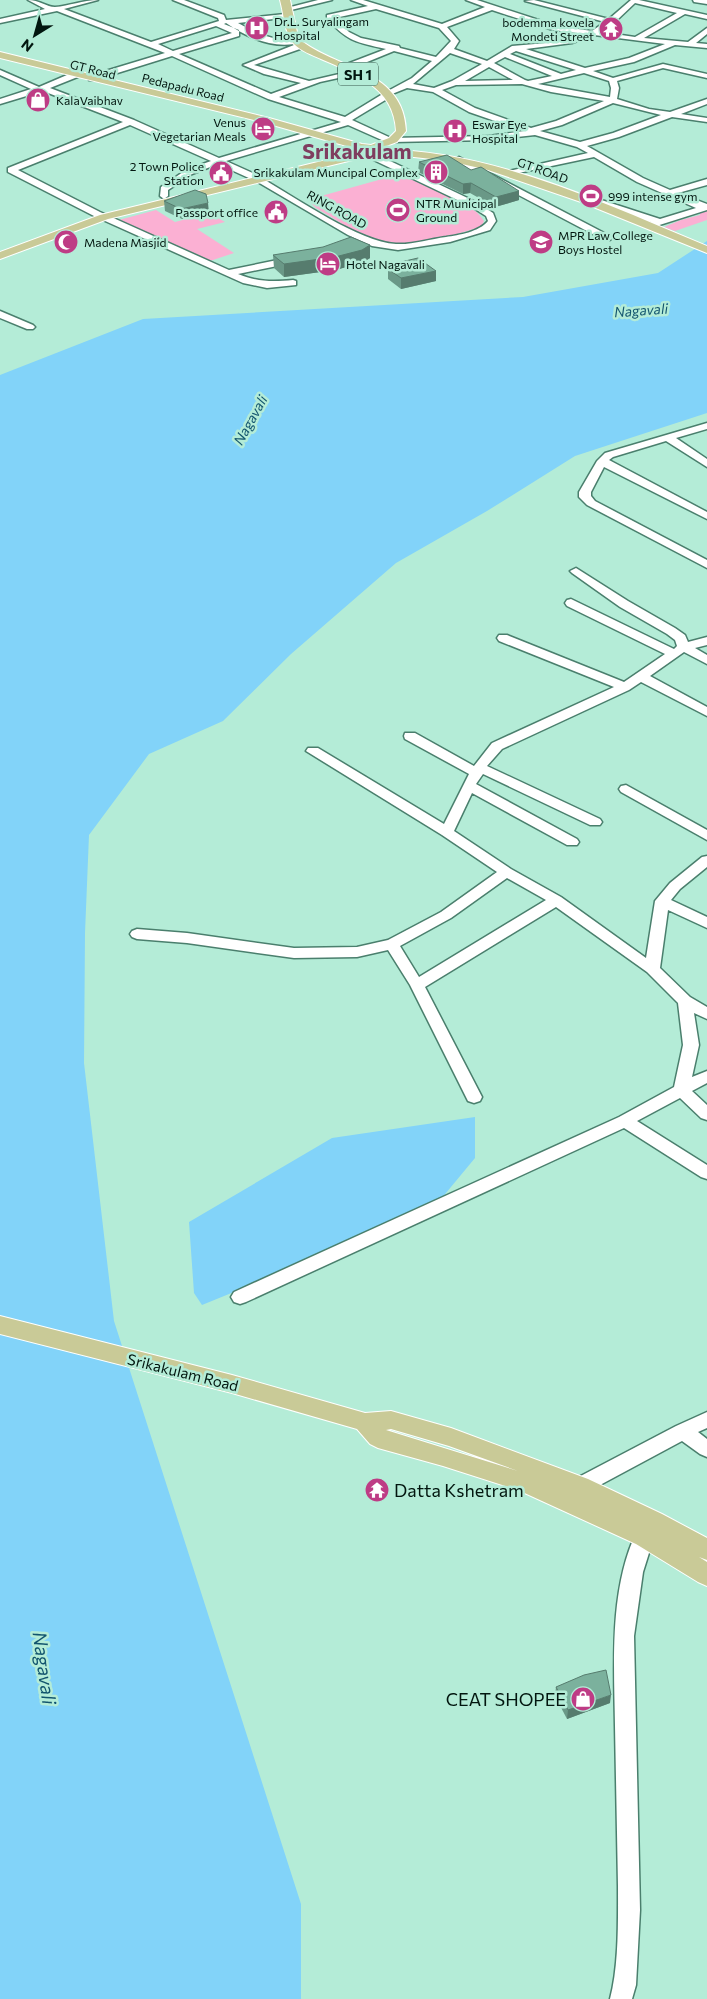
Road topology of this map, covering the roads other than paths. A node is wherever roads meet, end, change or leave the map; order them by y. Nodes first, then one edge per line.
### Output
1 (32, 0) edge
2 (94, 0) edge
3 (177, 0) edge
4 (278, 0) edge
5 (328, 0) edge
6 (354, 0) edge
7 (470, 0) edge
8 (635, 0) edge
9 (658, 0) edge
10 (697, 0) edge
11 (525, 2) edge
12 (707, 2) edge
13 (377, 7) junction
14 (493, 7) junction
15 (285, 8) edge
16 (55, 9) junction
17 (503, 10) junction
18 (699, 10) dead end
19 (682, 13) junction
20 (707, 17) edge
21 (0, 21) edge
22 (223, 22) junction
23 (613, 22) junction
24 (442, 26) junction
25 (707, 30) edge
26 (595, 34) junction
27 (636, 39) junction
28 (151, 44) junction
29 (294, 44) junction
30 (674, 44) junction
31 (689, 44) junction
32 (707, 46) edge
33 (396, 48) junction
34 (516, 48) junction
35 (450, 50) junction
36 (172, 54) junction
37 (504, 54) junction
38 (0, 55) edge
39 (0, 59) edge
40 (437, 60) junction
41 (488, 63) junction
42 (346, 70) junction
43 (585, 71) junction
44 (0, 72) edge
45 (75, 75) junction
46 (707, 76) edge
47 (562, 77) junction
48 (92, 78) junction
49 (613, 80) junction
50 (309, 83) junction
51 (455, 83) junction
52 (524, 83) junction
53 (409, 86) junction
54 (40, 88) junction
55 (435, 90) junction
56 (386, 95) junction
57 (271, 98) junction
58 (613, 100) junction
59 (707, 101) edge
60 (0, 102) edge
61 (672, 116) junction
62 (707, 120) edge
63 (131, 122) junction
64 (348, 122) junction
65 (707, 129) edge
66 (532, 132) junction
67 (309, 134) junction
68 (390, 139) junction
69 (580, 145) junction
70 (364, 149) junction
71 (594, 154) junction
72 (459, 160) junction
73 (217, 161) junction
74 (11, 170) junction
75 (1, 172) edge
76 (512, 173) junction
77 (257, 179) junction
78 (707, 182) edge
79 (669, 193) junction
80 (164, 196) junction
81 (706, 208) edge
82 (100, 215) junction
83 (657, 226) junction
84 (363, 238) junction
85 (607, 238) dead end
86 (346, 244) edge
87 (0, 248) edge
88 (707, 250) edge
89 (0, 256) edge
90 (299, 258) edge
91 (228, 273) junction
92 (293, 283) dead end
93 (0, 314) edge
94 (30, 327) dead end
95 (707, 426) edge
96 (667, 437) junction
97 (602, 461) junction
98 (705, 461) edge
99 (707, 516) edge
100 (707, 565) edge
101 (576, 571) dead end
102 (571, 603) dead end
103 (503, 638) dead end
104 (707, 641) edge
105 (679, 650) junction
106 (707, 660) edge
107 (642, 677) junction
108 (625, 687) junction
109 (707, 712) edge
110 (410, 736) dead end
111 (313, 751) dead end
112 (478, 770) junction
113 (470, 786) junction
114 (626, 789) dead end
115 (595, 822) dead end
116 (447, 832) junction
117 (707, 836) edge
118 (572, 842) dead end
119 (707, 860) edge
120 (506, 872) junction
121 (556, 900) junction
122 (662, 900) junction
123 (707, 923) edge
124 (137, 934) dead end
125 (392, 944) junction
126 (652, 969) junction
127 (417, 985) junction
128 (685, 1001) junction
129 (707, 1014) edge
130 (707, 1076) edge
131 (681, 1090) junction
132 (474, 1097) dead end
133 (707, 1114) edge
134 (625, 1120) junction
135 (707, 1173) edge
136 (240, 1297) dead end
137 (0, 1325) edge
138 (193, 1376) joint
139 (707, 1419) edge
140 (365, 1422) joint
141 (682, 1431) junction
142 (447, 1446) junction
143 (707, 1449) edge
144 (580, 1486) junction
145 (644, 1537) junction
146 (707, 1550) edge
147 (707, 1575) edge
148 (621, 1999) edge

1 - 16 street
2 - 16 street
3 - 22 street
4 - 15 main road, SH 1
5 - 15 street
6 - 13 street
7 - 14 street
8 - 19 street
8 - 23 street
9 - 18 street
10 - 12 street
11 - 17 street
11 - 23 street
13 - 24 street
13 - 33 street
14 - 17 street
14 - 24 street
15 - 22 street
15 - 29 main road, SH 1
15 - 42 main road, SH 1
16 - 21 street
16 - 28 street
17 - 26 street
19 - 20 street
19 - 27 street
22 - 28 street
22 - 29 street
22 - 36 street
23 - 26 street
24 - 35 street
25 - 31 street
26 - 27 street
26 - 34 street
27 - 30 street
28 - 36 street
29 - 42 main road, SH 1
29 - 50 street
30 - 31 street
30 - 43 street
31 - 32 street
33 - 40 street
33 - 42 street
34 - 37 street
34 - 43 street
35 - 40 street
35 - 41 street
36 - 48 street
36 - 57 street
37 - 41 street
37 - 47 street
38 - 45 main road, Pedapadu Road
39 - 45 main road, GT Road
40 - 53 street
41 - 51 street
41 - 52 street
42 - 50 street
42 - 56 main road, SH 1
43 - 47 street
43 - 49 street
44 - 54 street, RING ROAD
45 - 48 main road, Pedapadu Road
45 - 54 street
45 - 67 main road, GT Road
46 - 49 street
47 - 52 street
48 - 67 main road, Pedapadu Road
49 - 58 street
50 - 57 street
51 - 52 street
51 - 55 street
52 - 58 street
53 - 55 street
53 - 56 street
54 - 60 street
54 - 63 street, RING ROAD
55 - 66 street
56 - 64 street
56 - 68 main road, SH 1
57 - 64 street
58 - 61 street
58 - 66 street
59 - 61 street
61 - 62 street
61 - 65 street
61 - 69 street
63 - 73 street, RING ROAD
63 - 74 street
64 - 67 street
64 - 68 street
66 - 68 street
66 - 69 street
67 - 70 main road, GT Road
67 - 73 street
68 - 70 main road
69 - 71 street
70 - 72 main road, GT ROAD
70 - 77 main road
70 - 84 street, RING ROAD
71 - 76 street
71 - 79 street
72 - 76 main road, GT ROAD
72 - 85 street
73 - 77 street, RING ROAD
73 - 80 street
74 - 75 street
74 - 82 street
76 - 83 main road, GT ROAD
77 - 80 main road
77 - 82 main road
77 - 84 street, RING ROAD
78 - 79 street
79 - 81 street
80 - 82 main road
81 - 83 street
82 - 87 main road
82 - 89 main road
82 - 91 street
83 - 88 main road, GT ROAD
84 - 86 street
90 - 91 street
91 - 92 street
93 - 94 street
95 - 96 street
96 - 97 street
96 - 98 street
97 - 99 street
97 - 100 street
101 - 105 street
102 - 105 street
103 - 108 street
104 - 105 street
105 - 106 street
105 - 107 street
107 - 108 street
107 - 109 street
108 - 112 street
110 - 112 street
111 - 116 street
112 - 113 street
112 - 115 street
113 - 116 street
113 - 118 street
114 - 117 street
116 - 120 street
119 - 122 street
120 - 121 street
120 - 125 street
121 - 126 street
121 - 127 street
122 - 123 street
122 - 126 street
124 - 125 street
125 - 127 street
126 - 128 street
127 - 132 street
128 - 129 street
128 - 131 street
130 - 131 street
131 - 133 street
131 - 134 street
134 - 135 street
134 - 136 street
137 - 138 main road, Srikakulam Road
138 - 140 main road, Srikakulam Road
139 - 141 street
140 - 142 main road, Srikakulam Road
141 - 143 street
141 - 144 street
142 - 144 main road
142 - 145 main road
144 - 146 main road
145 - 147 main road
145 - 148 street

